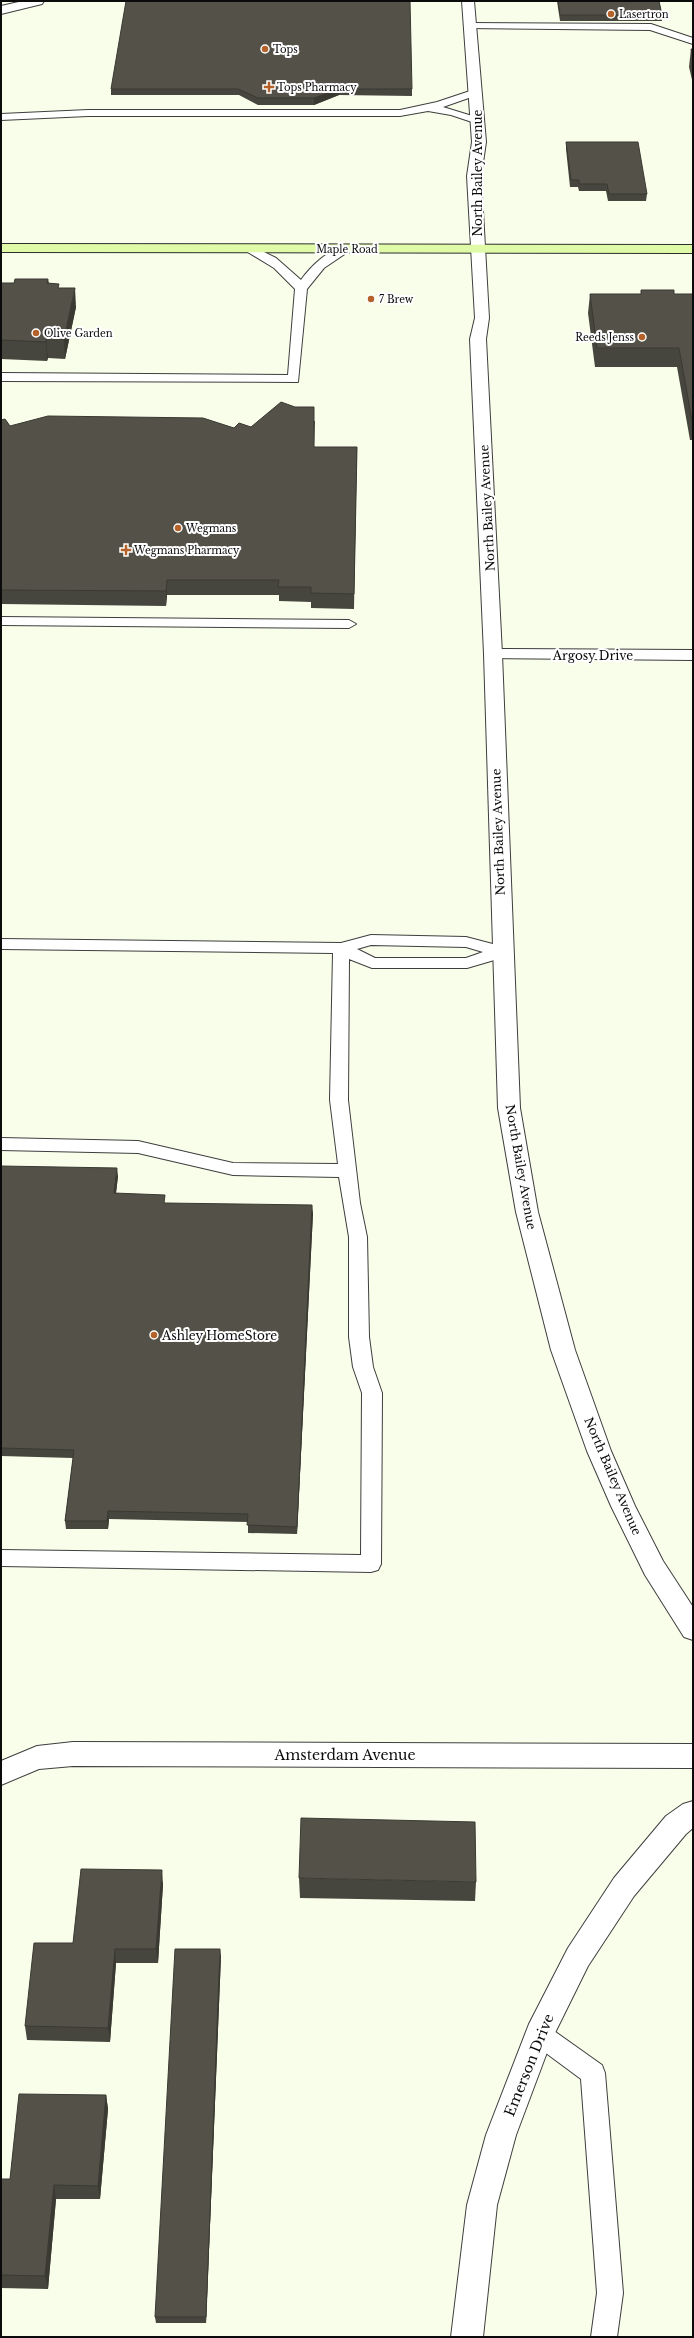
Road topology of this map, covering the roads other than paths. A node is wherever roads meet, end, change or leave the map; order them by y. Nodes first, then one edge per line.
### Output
1 (38, 1) edge
2 (468, 1) edge
3 (1, 10) edge
4 (470, 26) junction
5 (693, 41) edge
6 (476, 92) junction
7 (426, 109) junction
8 (1, 117) edge
9 (478, 121) junction
10 (1, 248) edge
11 (250, 249) junction
12 (346, 249) junction
13 (477, 249) junction
14 (693, 249) edge
15 (301, 289) junction
16 (1, 377) edge
17 (1, 621) edge
18 (349, 624) dead end
19 (493, 654) junction
20 (693, 655) edge
21 (1, 944) edge
22 (341, 948) junction
23 (502, 952) junction
24 (1, 1144) edge
25 (347, 1171) junction
26 (1, 1558) edge
27 (693, 1629) edge
28 (693, 1756) edge
29 (1, 1773) edge
30 (693, 1813) edge
31 (539, 2034) junction
32 (467, 2337) edge
33 (604, 2337) edge

1 - 3 street
2 - 4 street, North Bailey Avenue
4 - 5 lane
4 - 6 street, North Bailey Avenue
6 - 7 lane
6 - 9 street, North Bailey Avenue
7 - 8 lane
7 - 9 lane
9 - 13 street, North Bailey Avenue
10 - 11 main road, Maple Road
11 - 12 main road, Maple Road
11 - 15 lane
12 - 13 main road, Maple Road
12 - 15 lane
13 - 14 main road, Maple Road
13 - 19 street, North Bailey Avenue
15 - 16 lane
17 - 18 lane
19 - 20 street, Argosy Drive
19 - 23 street, North Bailey Avenue
21 - 22 lane
22 - 23 lane
22 - 23 lane
22 - 25 lane
23 - 27 street, North Bailey Avenue
24 - 25 lane
25 - 26 lane
28 - 29 street, Amsterdam Avenue
30 - 31 street, Emerson Drive
31 - 32 street, Emerson Drive
31 - 33 lane

